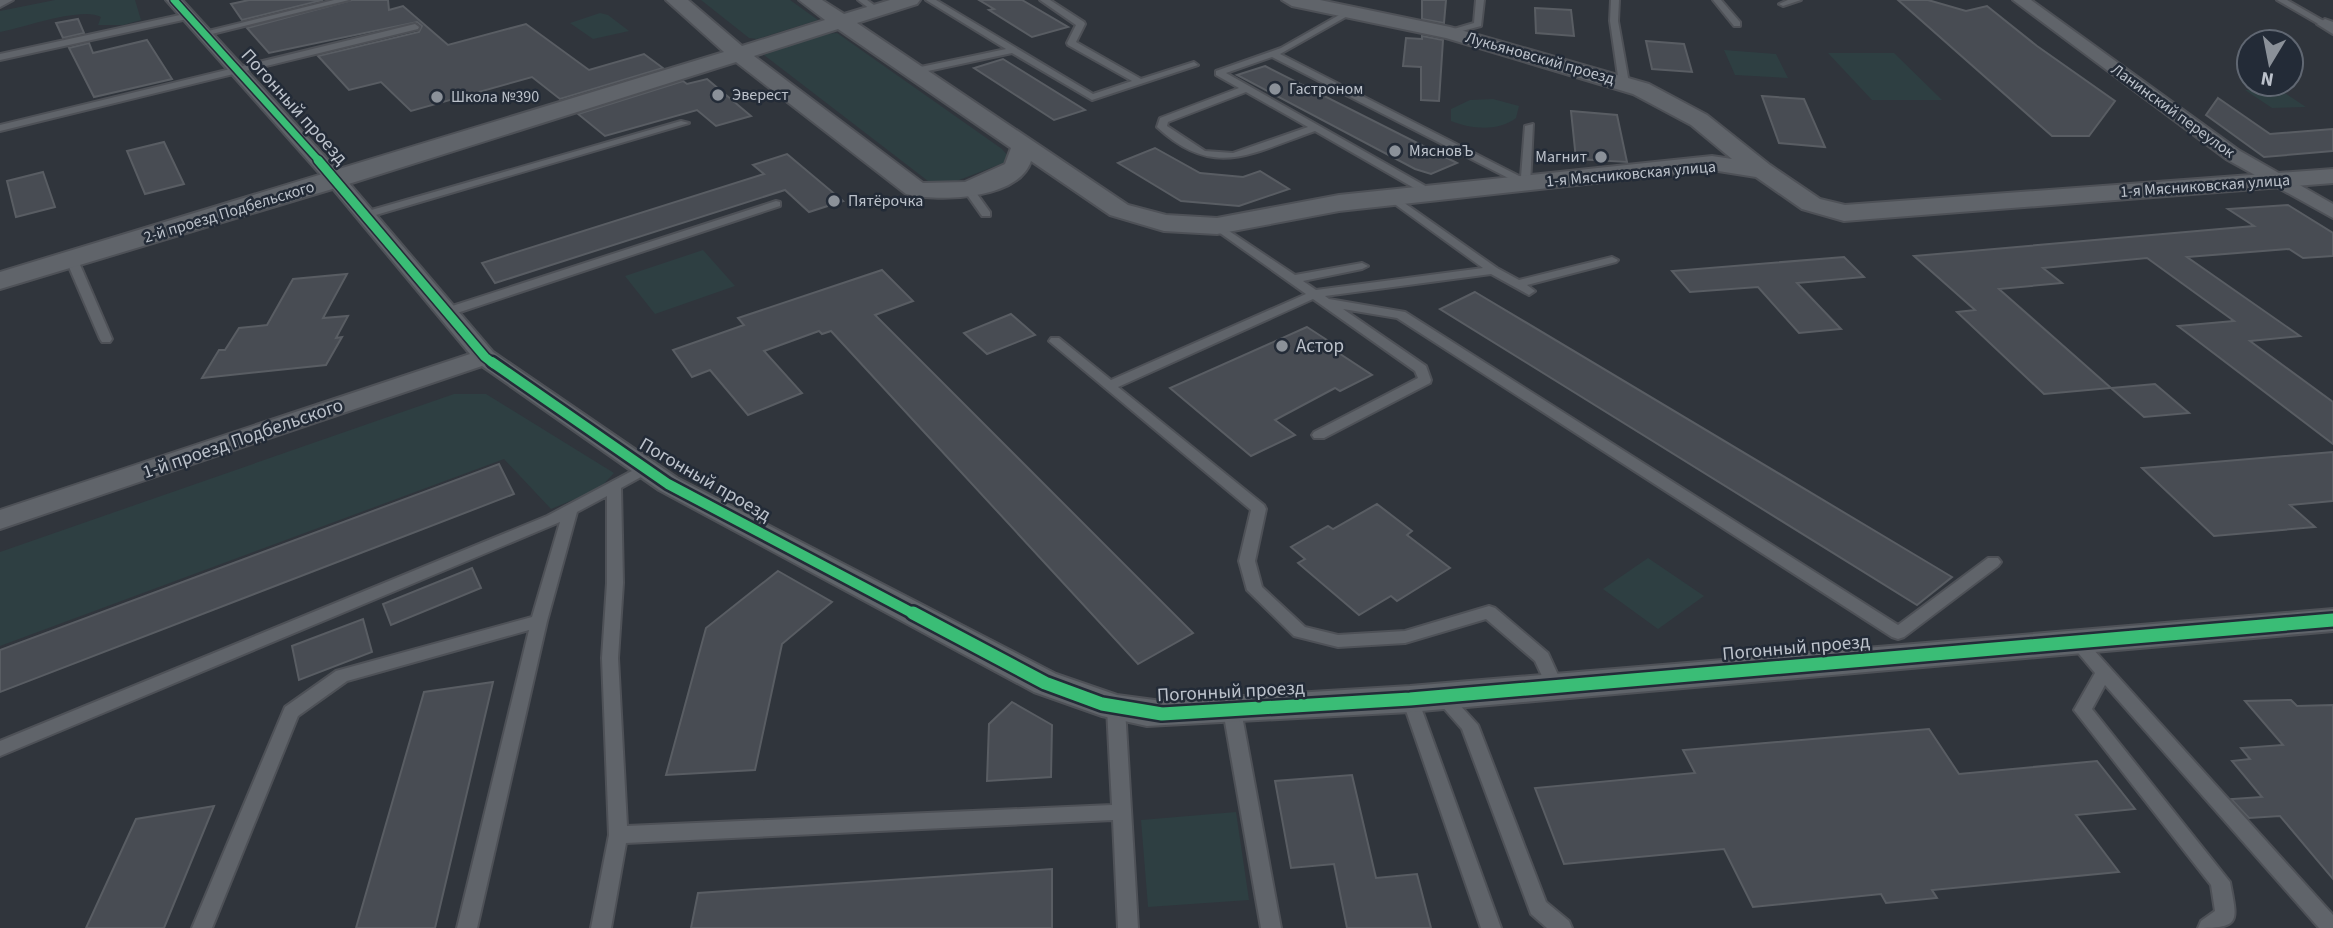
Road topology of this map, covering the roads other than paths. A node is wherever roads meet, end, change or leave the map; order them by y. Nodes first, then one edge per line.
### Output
1 (174, 0) edge
2 (345, 0) edge
3 (676, 0) edge
4 (809, 0) edge
5 (910, 0) edge
6 (930, 0) edge
7 (1044, 0) edge
8 (1292, 0) edge
9 (1480, 0) edge
10 (1615, 0) edge
11 (1717, 0) edge
12 (1797, 0) edge
13 (2021, 0) edge
14 (2281, 0) edge
15 (1783, 4) dead end
16 (870, 5) edge
17 (1348, 12) junction
18 (189, 16) junction
19 (841, 21) junction
20 (1737, 24) dead end
21 (2330, 26) edge
22 (415, 27) dead end
23 (204, 33) junction
24 (1450, 33) junction
25 (1013, 50) junction
26 (738, 52) junction
27 (1273, 54) junction
28 (0, 57) edge
29 (1194, 65) dead end
30 (914, 71) junction
31 (238, 72) junction
32 (1140, 82) junction
33 (1624, 83) junction
34 (1246, 89) junction
35 (684, 122) dead end
36 (1531, 126) dead end
37 (0, 128) edge
38 (1315, 128) junction
39 (1023, 148) junction
40 (1763, 171) junction
41 (2333, 176) edge
42 (336, 180) junction
43 (2278, 180) junction
44 (1526, 183) junction
45 (1079, 184) junction
46 (979, 186) junction
47 (1432, 194) junction
48 (1393, 198) junction
49 (776, 205) dead end
50 (2333, 212) edge
51 (986, 214) dead end
52 (365, 215) junction
53 (1217, 226) junction
54 (72, 260) junction
55 (1612, 260) dead end
56 (1362, 266) dead end
57 (1493, 270) junction
58 (1293, 279) junction
59 (0, 281) edge
60 (1517, 284) junction
61 (1529, 291) dead end
62 (1320, 298) junction
63 (447, 312) junction
64 (106, 339) dead end
65 (1055, 341) dead end
66 (485, 358) junction
67 (1111, 385) junction
68 (1319, 435) dead end
69 (645, 469) junction
70 (614, 485) junction
71 (571, 509) junction
72 (0, 520) edge
73 (1993, 562) dead end
74 (2333, 620) edge
75 (539, 621) junction
76 (2077, 642) junction
77 (2104, 672) junction
78 (1555, 686) junction
79 (1441, 696) junction
80 (1410, 699) junction
81 (1116, 708) junction
82 (1232, 710) junction
83 (0, 749) edge
84 (1122, 812) junction
85 (618, 835) junction
86 (202, 928) edge
87 (467, 928) edge
88 (601, 928) edge
89 (1128, 928) edge
90 (1271, 928) edge
91 (1491, 928) edge
92 (1562, 928) edge
93 (2208, 928) edge
94 (2332, 928) edge

1 - 18 street, Погонный проезд
2 - 23 lane
3 - 26 street
4 - 19 street, 1-я Мясниковская улица
5 - 16 street, 2-й проезд Подбельского
6 - 25 lane
7 - 32 lane
8 - 17 street, Лукьяновский проезд
9 - 24 lane
10 - 33 lane
11 - 20 lane
12 - 15 lane
13 - 43 street, Ланинский переулок
14 - 21 lane
16 - 19 street, 2-й проезд Подбельского
17 - 24 street, Лукьяновский проезд
17 - 27 lane
18 - 23 street, Погонный проезд
18 - 28 lane
19 - 26 street, 2-й проезд Подбельского
19 - 30 street, 1-я Мясниковская улица
22 - 31 lane
23 - 31 street, Погонный проезд
24 - 33 street, Лукьяновский проезд
25 - 30 lane
25 - 32 lane
26 - 42 street, 2-й проезд Подбельского
26 - 46 street
27 - 34 lane
27 - 44 lane
29 - 32 lane
30 - 39 street, 1-я Мясниковская улица
31 - 37 lane
31 - 42 street, Погонный проезд
33 - 40 street, Лукьяновский проезд
34 - 38 lane
34 - 38 lane
35 - 52 lane
36 - 44 lane
38 - 47 lane
39 - 45 street, 1-я Мясниковская улица
39 - 46 street
40 - 43 street, 1-я Мясниковская улица
40 - 44 street, 1-я Мясниковская улица
41 - 43 street, 1-я Мясниковская улица
42 - 52 street, Погонный проезд
42 - 54 street, 2-й проезд Подбельского
43 - 50 street, Ланинский переулок
44 - 47 street, 1-я Мясниковская улица
45 - 46 street
45 - 53 street, 1-я Мясниковская улица
46 - 51 lane
47 - 48 street, 1-я Мясниковская улица
48 - 53 street, 1-я Мясниковская улица
48 - 57 lane
49 - 63 lane
52 - 63 street, Погонный проезд
53 - 58 lane
54 - 59 street, 2-й проезд Подбельского
54 - 64 lane
55 - 60 lane
56 - 58 lane
57 - 60 lane
57 - 62 lane
58 - 62 lane
60 - 61 lane
62 - 67 lane
62 - 68 lane
62 - 73 lane
63 - 66 street, Погонный проезд
65 - 67 lane
66 - 69 street, Погонный проезд
66 - 72 street, 1-й проезд Подбельского
67 - 78 lane
69 - 70 lane
69 - 81 street, Погонный проезд
70 - 71 lane
70 - 85 lane
71 - 75 lane
71 - 83 lane
74 - 76 street, Погонный проезд
75 - 86 lane
75 - 87 lane
76 - 77 lane
76 - 78 street, Погонный проезд
77 - 93 lane
77 - 94 lane
78 - 79 street, Погонный проезд
79 - 80 street, Погонный проезд
79 - 92 lane
80 - 82 street, Погонный проезд
80 - 91 lane
81 - 82 street, Погонный проезд
81 - 84 lane
82 - 90 lane
84 - 85 lane
84 - 89 lane
85 - 88 lane

